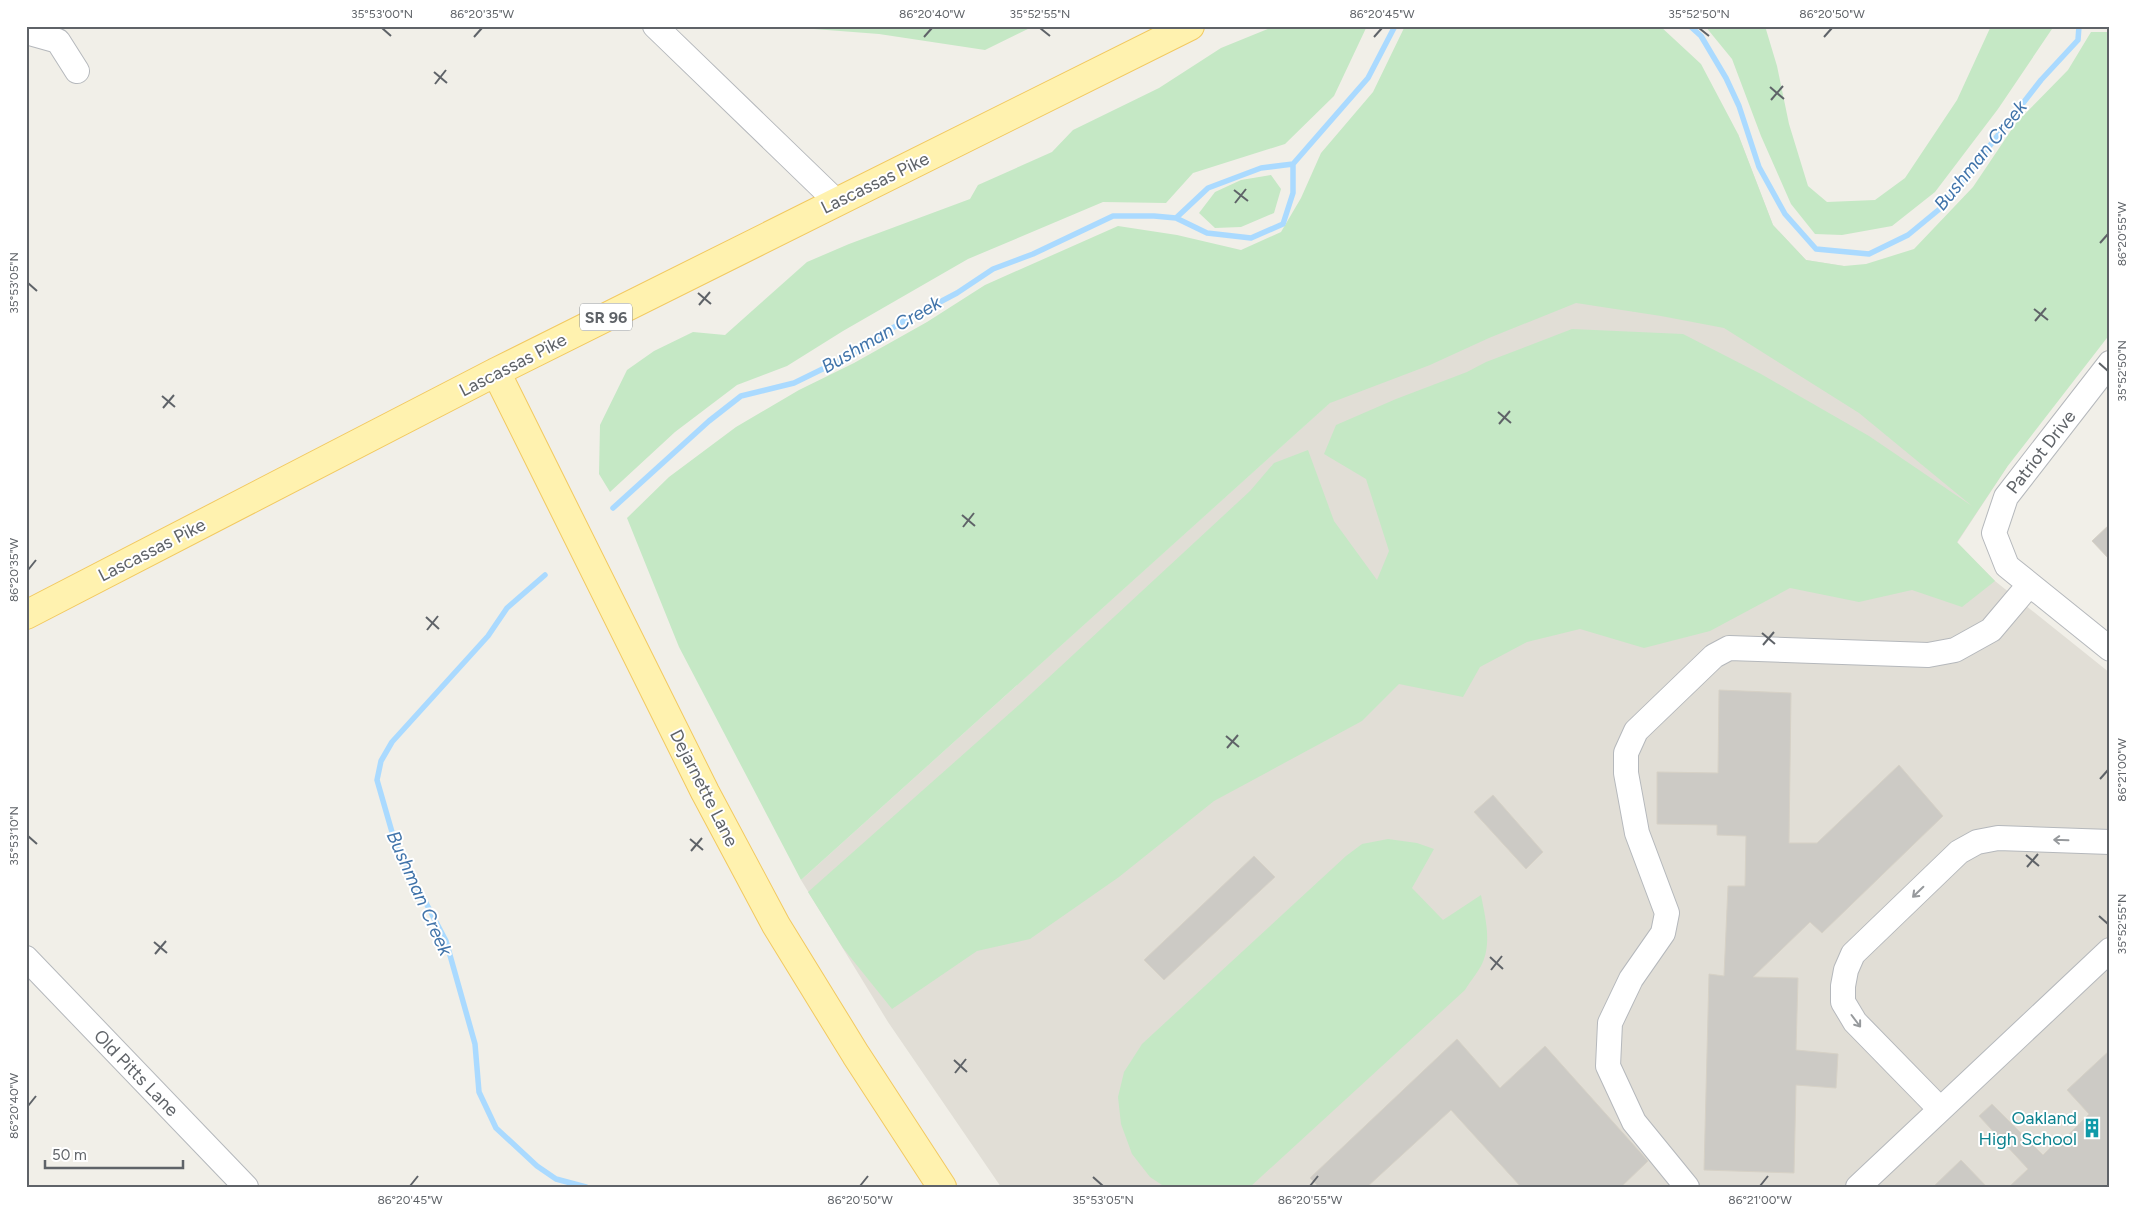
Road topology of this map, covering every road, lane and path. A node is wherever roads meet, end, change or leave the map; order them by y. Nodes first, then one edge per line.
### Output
1 (655, 26) edge
2 (1190, 26) edge
3 (26, 32) edge
4 (77, 71) dead end
5 (837, 202) junction
6 (2110, 363) edge
7 (496, 372) junction
8 (2029, 585) junction
9 (26, 615) edge
10 (2110, 649) edge
11 (2110, 842) edge
12 (2110, 950) edge
13 (26, 958) edge
14 (1940, 1109) junction
15 (246, 1187) edge
16 (942, 1187) edge
17 (1687, 1187) edge
18 (1858, 1187) edge

1 - 5 street
2 - 5 main road, Lascassas Pike / SR 96
3 - 4 street
5 - 7 main road, Lascassas Pike / SR 96
6 - 8 street, Patriot Drive
7 - 9 main road, Lascassas Pike / SR 96
7 - 16 main road, Dejarnette Lane
8 - 10 street, Patriot Drive
8 - 17 street
11 -> 14 street
12 - 14 street
13 - 15 street, Old Pitts Lane
14 - 18 street

